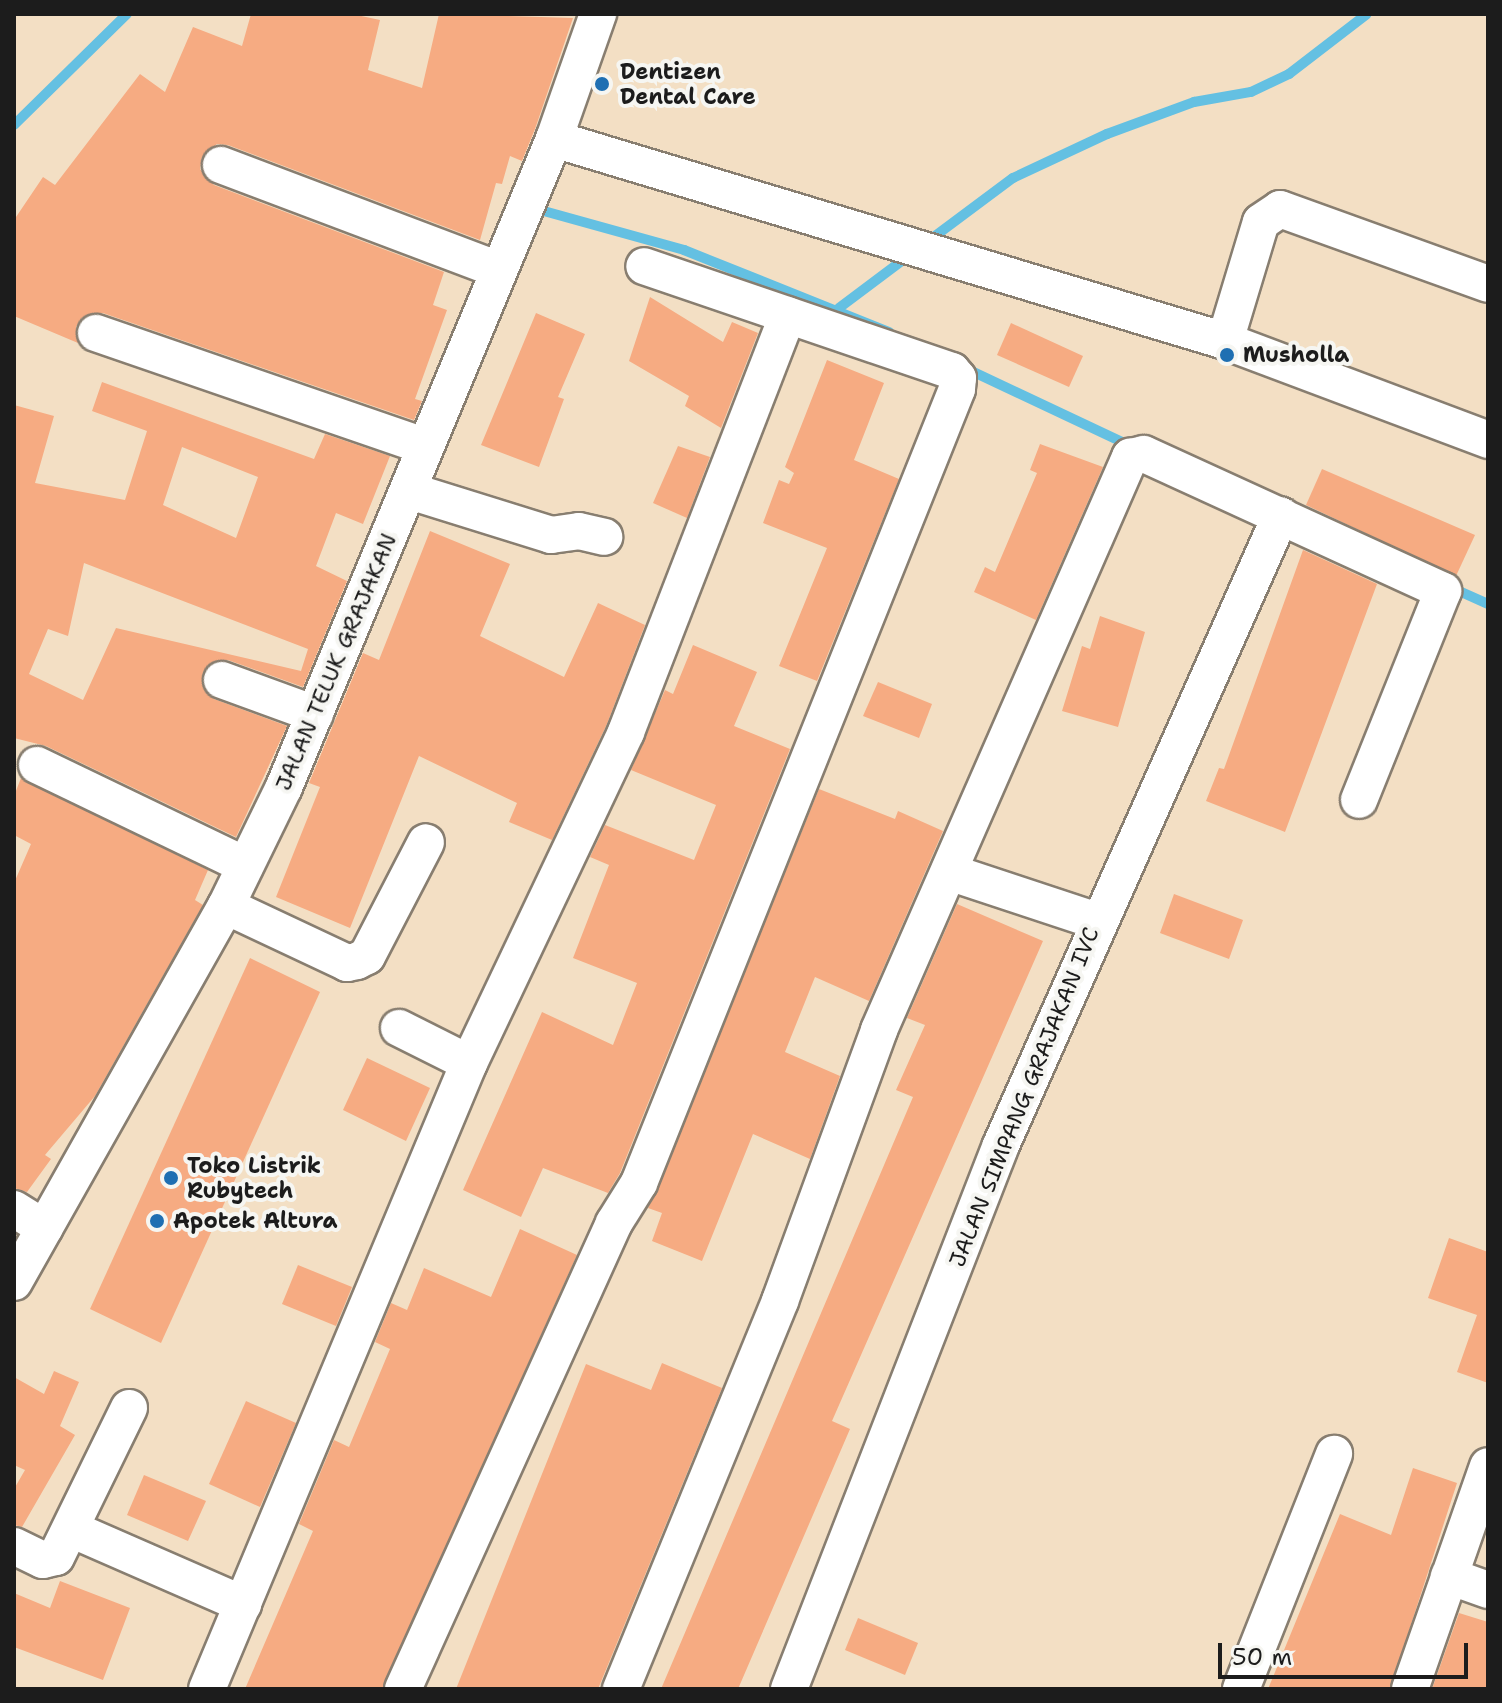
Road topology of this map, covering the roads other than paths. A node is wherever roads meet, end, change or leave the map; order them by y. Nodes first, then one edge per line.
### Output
1 (598, 14) edge
2 (554, 139) junction
3 (221, 165) dead end
4 (644, 266) dead end
5 (496, 269) junction
6 (1488, 284) edge
7 (788, 315) junction
8 (96, 333) dead end
9 (1225, 341) junction
10 (1488, 440) edge
11 (425, 446) junction
12 (410, 491) junction
13 (1281, 515) junction
14 (604, 537) dead end
15 (222, 680) dead end
16 (315, 714) junction
17 (37, 765) dead end
18 (1359, 800) dead end
19 (426, 842) dead end
20 (245, 865) junction
21 (949, 872) junction
22 (226, 906) junction
23 (1097, 921) junction
24 (399, 1028) dead end
25 (469, 1063) junction
26 (14, 1209) edge
27 (45, 1228) junction
28 (14, 1282) edge
29 (129, 1408) dead end
30 (1334, 1454) dead end
31 (1488, 1466) edge
32 (71, 1529) junction
33 (14, 1546) edge
34 (1449, 1576) junction
35 (1488, 1590) edge
36 (243, 1604) junction
37 (207, 1689) edge
38 (403, 1689) edge
39 (621, 1689) edge
40 (789, 1689) edge
41 (1241, 1689) edge
42 (1410, 1689) edge

1 - 2 street, JALAN TELUK GRAJAKAN
2 - 5 street, JALAN TELUK GRAJAKAN
2 - 9 street
3 - 5 street
4 - 7 street
5 - 11 street, JALAN TELUK GRAJAKAN
6 - 9 street
7 - 25 street
7 - 38 street
8 - 11 street
9 - 10 street
11 - 12 street, JALAN TELUK GRAJAKAN
12 - 14 street
12 - 16 street, JALAN TELUK GRAJAKAN
13 - 18 street
13 - 21 street
13 - 23 street, JALAN SIMPANG GRAJAKAN IVC
15 - 16 street
16 - 20 street, JALAN TELUK GRAJAKAN
17 - 20 street
19 - 22 street
20 - 22 street, JALAN TELUK GRAJAKAN
21 - 23 street
21 - 39 street
22 - 27 street, JALAN TELUK GRAJAKAN
23 - 40 street, JALAN SIMPANG GRAJAKAN IVC
24 - 25 street
25 - 36 street
26 - 27 street
27 - 28 street, JALAN TELUK GRAJAKAN
29 - 32 street
30 - 41 street
31 - 34 street
32 - 33 street
32 - 36 street
34 - 35 street
34 - 42 street
36 - 37 street

